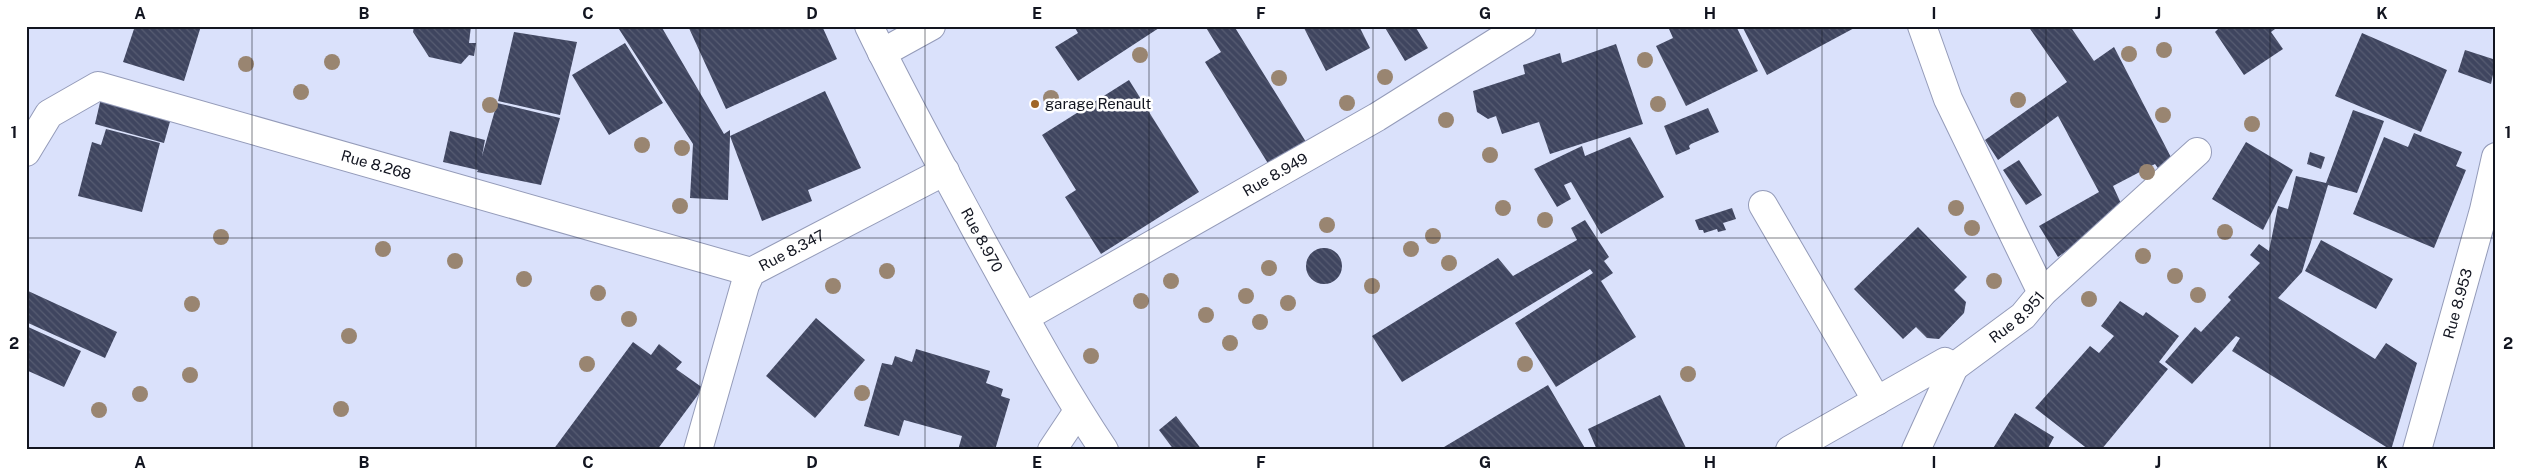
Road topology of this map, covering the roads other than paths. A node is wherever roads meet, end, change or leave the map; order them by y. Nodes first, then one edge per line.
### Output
1 (869, 26) edge
2 (931, 26) edge
3 (1522, 26) edge
4 (1922, 26) edge
5 (882, 52) junction
6 (26, 152) edge
7 (2197, 152) dead end
8 (2496, 157) edge
9 (945, 171) junction
10 (1763, 205) dead end
11 (751, 272) junction
12 (2042, 294) junction
13 (1024, 318) junction
14 (1954, 367) junction
15 (1877, 400) junction
16 (1078, 411) junction
17 (698, 450) edge
18 (1052, 450) edge
19 (1104, 450) edge
20 (1790, 450) edge
21 (1916, 450) edge
22 (2417, 450) edge

1 - 5 street, Rue 8.970
2 - 5 street
3 - 13 street, Rue 8.949
4 - 12 street, Rue 8.951
5 - 9 street, Rue 8.970
6 - 11 street, Rue 8.268
7 - 12 street
8 - 22 street, Rue 8.953
9 - 11 street, Rue 8.347
9 - 13 street, Rue 8.970
10 - 15 street
11 - 17 street, Rue 8.347
12 - 14 street, Rue 8.951
13 - 16 street, Rue 8.970
14 - 15 street
14 - 21 street
15 - 20 street
16 - 18 street
16 - 19 street, Rue 8.970

